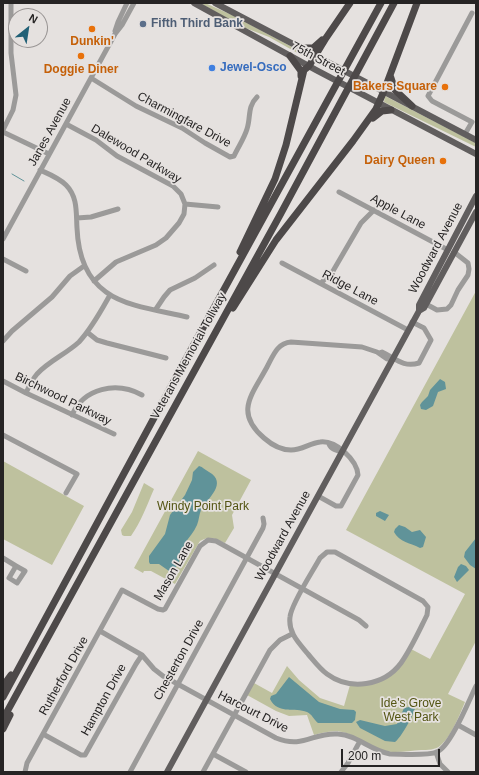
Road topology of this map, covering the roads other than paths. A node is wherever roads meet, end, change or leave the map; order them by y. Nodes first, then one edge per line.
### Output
1 (11, 3) edge
2 (127, 3) edge
3 (134, 3) edge
4 (194, 3) edge
5 (215, 3) edge
6 (350, 3) edge
7 (381, 3) edge
8 (394, 3) edge
9 (417, 3) edge
10 (472, 12) dead end
11 (115, 34) junction
12 (326, 38) junction
13 (300, 48) junction
14 (315, 55) junction
15 (290, 56) junction
16 (309, 66) junction
17 (390, 75) junction
18 (90, 78) junction
19 (301, 78) junction
20 (384, 92) junction
21 (257, 96) dead end
22 (379, 103) junction
23 (412, 106) junction
24 (391, 110) junction
25 (66, 124) junction
26 (366, 124) junction
27 (3, 131) edge
28 (465, 134) junction
29 (476, 140) edge
30 (50, 154) junction
31 (476, 154) edge
32 (40, 170) junction
33 (338, 192) dead end
34 (476, 196) edge
35 (186, 204) junction
36 (218, 207) dead end
37 (118, 209) dead end
38 (374, 210) junction
39 (476, 212) edge
40 (77, 218) junction
41 (3, 239) edge
42 (451, 251) junction
43 (3, 259) edge
44 (282, 263) dead end
45 (214, 264) dead end
46 (84, 266) junction
47 (26, 271) dead end
48 (94, 281) junction
49 (321, 283) junction
50 (110, 295) junction
51 (220, 298) junction
52 (426, 304) junction
53 (156, 310) junction
54 (418, 311) junction
55 (187, 317) dead end
56 (222, 318) junction
57 (412, 322) junction
58 (408, 330) junction
59 (87, 332) junction
60 (3, 341) edge
61 (166, 358) dead end
62 (393, 359) junction
63 (3, 380) edge
64 (26, 393) junction
65 (142, 395) dead end
66 (72, 415) junction
67 (114, 434) dead end
68 (3, 435) edge
69 (342, 451) junction
70 (66, 493) dead end
71 (318, 496) junction
72 (263, 518) dead end
73 (3, 558) edge
74 (246, 558) junction
75 (16, 566) dead end
76 (275, 573) junction
77 (303, 589) junction
78 (122, 590) joint
79 (366, 626) dead end
80 (100, 631) junction
81 (292, 634) junction
82 (29, 649) junction
83 (142, 655) junction
84 (35, 661) junction
85 (178, 684) junction
86 (3, 686) edge
87 (476, 686) edge
88 (3, 698) edge
89 (206, 700) junction
90 (234, 715) junction
91 (3, 719) edge
92 (458, 725) junction
93 (3, 729) edge
94 (43, 734) junction
95 (476, 735) edge
96 (360, 741) junction
97 (436, 752) junction
98 (213, 754) junction
99 (25, 772) edge
100 (130, 772) edge
101 (167, 772) edge
102 (203, 772) edge
103 (246, 772) edge
104 (341, 772) edge
105 (448, 772) edge

1 - 27 street
2 - 11 street, Janes Avenue
3 - 11 street, Janes Avenue
4 - 15 main road, 75th Street
5 - 13 main road, 75th Street
6 - 12 highway
7 - 51 highway, Veterans Memorial Tollway
8 - 56 highway, Veterans Memorial Tollway
9 - 17 highway
10 - 28 street
11 - 18 street, Janes Avenue
12 - 13 highway
12 - 14 highway
13 - 14 main road, 75th Street
14 - 16 highway
14 - 20 main road, 75th Street
15 - 16 main road, 75th Street
15 - 19 highway
16 - 19 highway
16 - 22 main road, 75th Street
17 - 20 highway
17 - 23 highway
18 - 21 street, Charmingfare Drive
18 - 25 street, Janes Avenue
19 - 51 highway
20 - 22 highway
20 - 23 main road, 75th Street
22 - 24 main road, 75th Street
22 - 26 highway
23 - 28 main road, 75th Street
24 - 26 highway
24 - 31 main road, 75th Street
25 - 30 street, Janes Avenue
25 - 35 street, Dalewood Parkway
26 - 56 highway
27 - 30 street
28 - 29 main road, 75th Street
30 - 32 street, Janes Avenue
32 - 40 street
32 - 41 street, Janes Avenue
33 - 38 street, Apple Lane
34 - 42 main road, Woodward Avenue
35 - 36 street
35 - 48 street
37 - 40 street
38 - 42 street, Apple Lane
38 - 49 street
39 - 42 main road, Woodward Avenue
40 - 46 street
42 - 52 main road, Woodward Avenue
42 - 52 street, Apple Lane
42 - 54 main road, Woodward Avenue
43 - 47 street
44 - 49 street, Ridge Lane
45 - 53 street
46 - 48 street
46 - 60 street
48 - 50 street
49 - 58 street, Ridge Lane
50 - 53 street
50 - 59 street
51 - 82 highway, Veterans Memorial Tollway
52 - 54 main road, Woodward Avenue
53 - 55 street
54 - 57 main road, Woodward Avenue
56 - 84 highway, Veterans Memorial Tollway
57 - 58 main road, Woodward Avenue
57 - 62 street
58 - 62 main road, Woodward Avenue
59 - 61 street
59 - 64 street
62 - 69 main road, Woodward Avenue
62 - 69 street
63 - 64 street, Birchwood Parkway
64 - 66 street, Birchwood Parkway
65 - 66 street
66 - 67 street, Birchwood Parkway
68 - 70 street
69 - 71 main road, Woodward Avenue
69 - 71 street
71 - 76 main road, Woodward Avenue
72 - 74 street, Chesterton Drive
73 - 75 street
74 - 76 street
74 - 78 street, Mason Lane
74 - 85 street, Chesterton Drive
76 - 77 street
76 - 89 main road, Woodward Avenue
77 - 79 street
77 - 81 street
77 - 81 street
78 - 80 street, Rutherford Drive
80 - 83 street, Harcourt Drive
80 - 94 street, Rutherford Drive
81 - 90 street
82 - 86 highway
82 - 88 highway, Veterans Memorial Tollway
83 - 85 street, Harcourt Drive
83 - 94 street, Hampton Drive
84 - 91 highway, Veterans Memorial Tollway
84 - 93 highway
85 - 89 street, Harcourt Drive
85 - 100 street, Chesterton Drive
87 - 92 street
89 - 90 street, Harcourt Drive
89 - 101 main road, Woodward Avenue
90 - 96 street, Harcourt Drive
90 - 98 street
92 - 95 street
92 - 97 street
94 - 99 street, Rutherford Drive
96 - 97 street, Harcourt Drive
96 - 104 street
97 - 105 street
98 - 102 street
98 - 103 street

